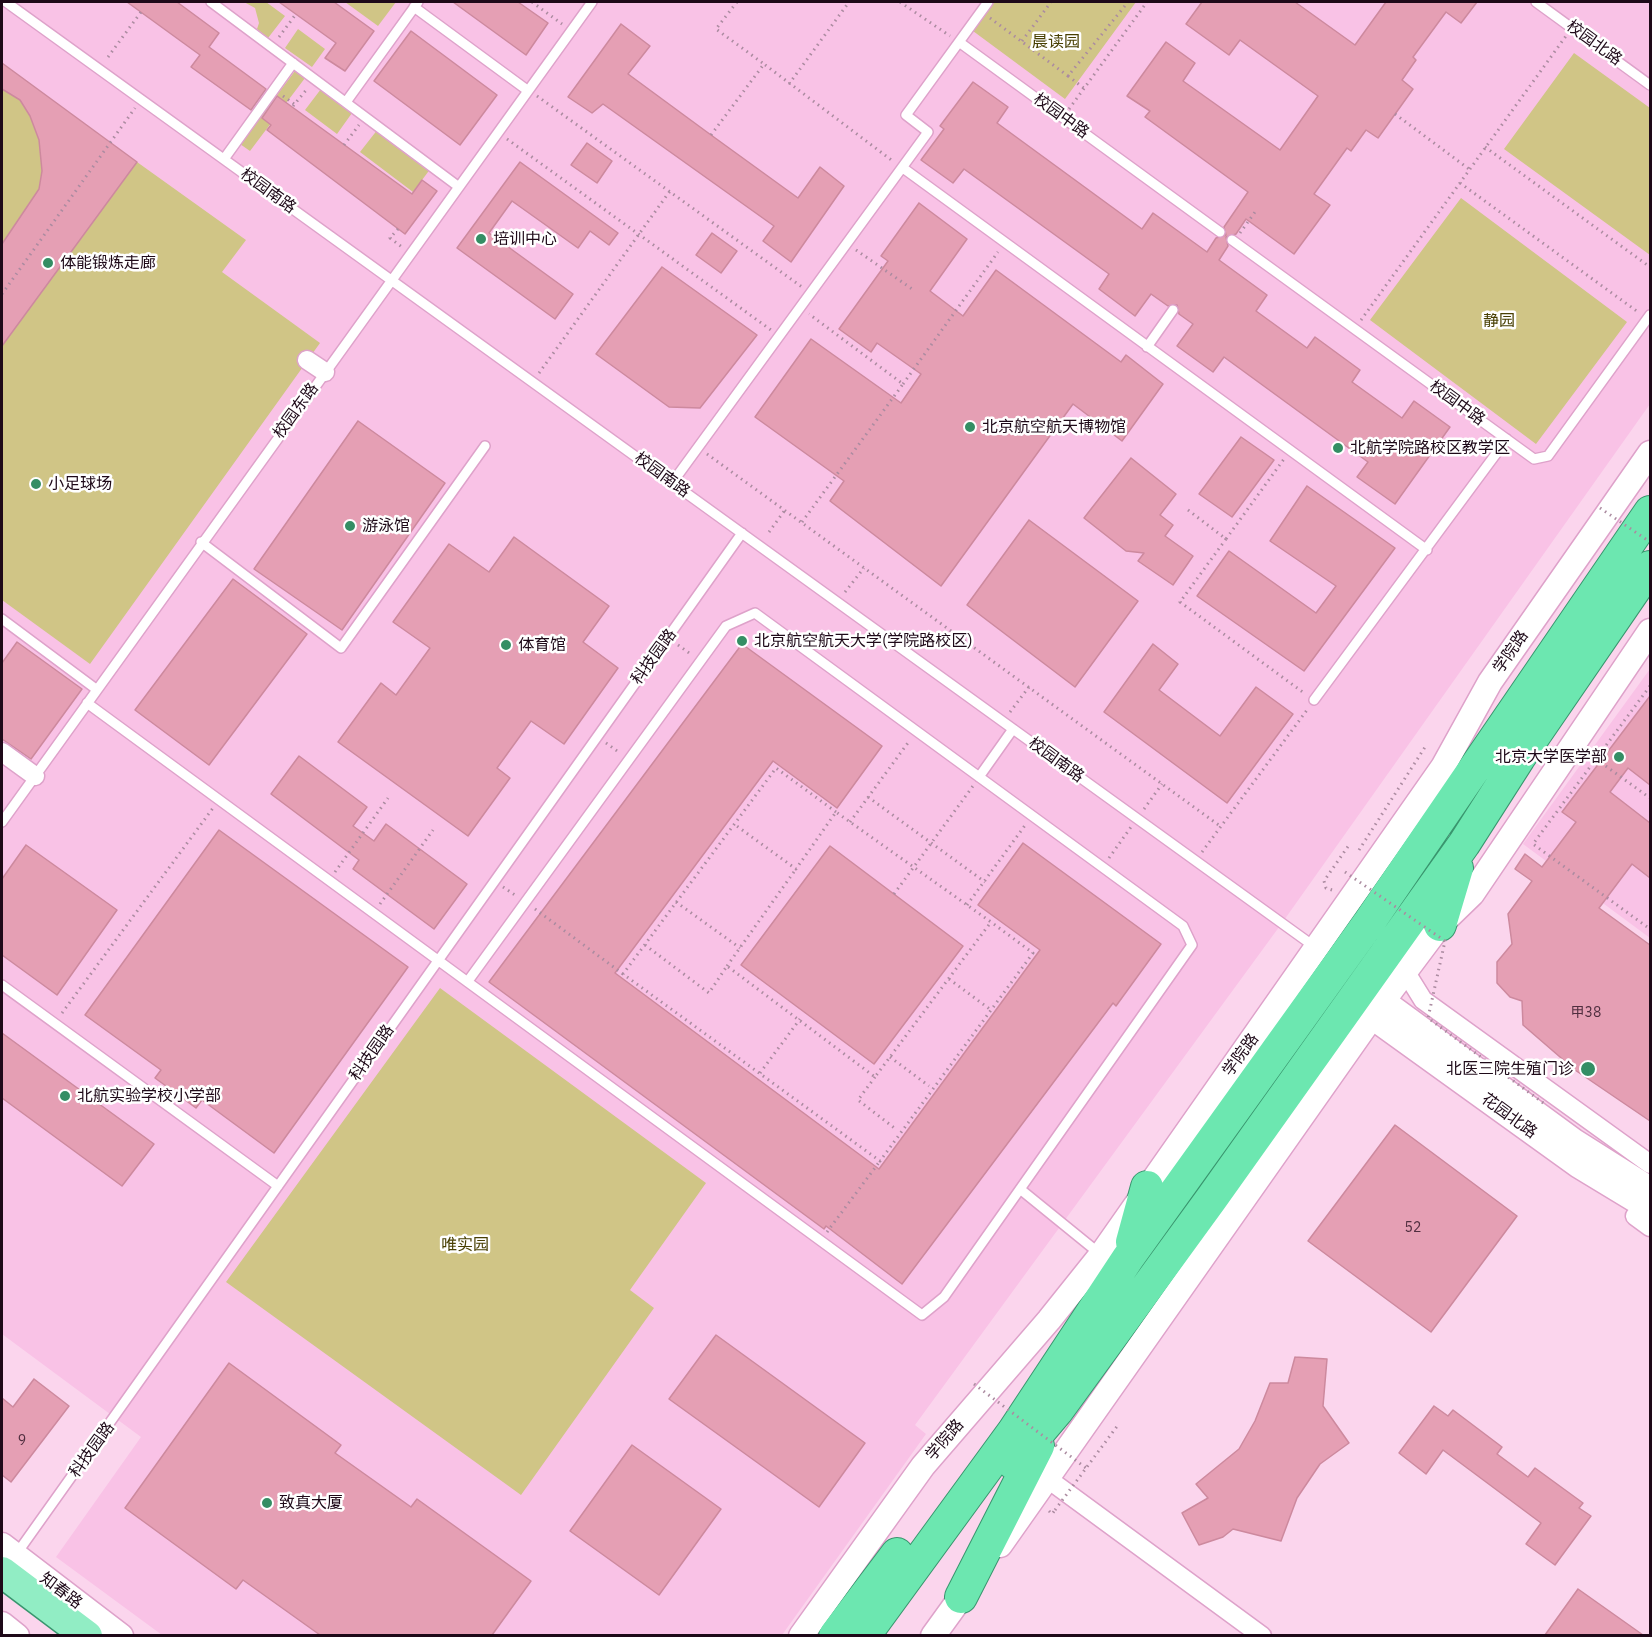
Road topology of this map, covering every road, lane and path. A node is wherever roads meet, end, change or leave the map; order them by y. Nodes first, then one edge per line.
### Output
1 (6, 2) edge
2 (211, 2) edge
3 (532, 2) edge
4 (592, 2) edge
5 (737, 2) edge
6 (849, 2) edge
7 (900, 2) edge
8 (988, 2) edge
9 (1051, 2) edge
10 (1128, 2) edge
11 (1148, 2) edge
12 (1536, 2) edge
13 (416, 4) edge
14 (981, 11) junction
15 (141, 12) dead end
16 (296, 14) dead end
17 (564, 25) dead end
18 (1572, 28) junction
19 (1022, 41) junction
20 (959, 42) junction
21 (272, 47) junction
22 (108, 57) dead end
23 (293, 63) junction
24 (764, 64) junction
25 (1068, 76) junction
26 (314, 78) junction
27 (789, 84) junction
28 (1650, 85) edge
29 (1085, 88) junction
30 (527, 90) junction
31 (142, 99) junction
32 (346, 102) junction
33 (293, 106) dead end
34 (1395, 114) dead end
35 (365, 116) junction
36 (1063, 117) junction
37 (498, 132) junction
38 (711, 135) dead end
39 (344, 145) dead end
40 (1485, 147) junction
41 (224, 159) junction
42 (903, 168) junction
43 (1469, 169) junction
44 (1460, 183) junction
45 (459, 187) junction
46 (670, 190) junction
47 (1255, 212) dead end
48 (398, 229) dead end
49 (1220, 232) dead end
50 (639, 235) junction
51 (1233, 241) joint
52 (1005, 243) junction
53 (847, 244) junction
54 (402, 247) dead end
55 (1650, 267) edge
56 (392, 281) junction
57 (915, 291) dead end
58 (2, 294) edge
59 (811, 294) junction
60 (801, 308) junction
61 (1173, 310) dead end
62 (1649, 317) edge
63 (1354, 329) junction
64 (780, 336) junction
65 (1147, 346) junction
66 (308, 360) dead end
67 (325, 372) junction
68 (533, 382) junction
69 (903, 384) junction
70 (1507, 440) junction
71 (485, 446) dead end
72 (698, 448) junction
73 (1290, 451) junction
74 (1650, 453) edge
75 (672, 483) junction
76 (1600, 508) dead end
77 (785, 510) junction
78 (1188, 510) dead end
79 (1650, 512) edge
80 (802, 522) junction
81 (769, 532) dead end
82 (742, 533) junction
83 (1226, 539) junction
84 (201, 542) junction
85 (1650, 542) edge
86 (1427, 550) junction
87 (1650, 567) edge
88 (864, 568) junction
89 (838, 602) junction
90 (2, 620) edge
91 (1650, 631) edge
92 (668, 637) junction
93 (700, 662) junction
94 (1650, 686) edge
95 (1029, 687) junction
96 (96, 689) junction
97 (1646, 692) junction
98 (1650, 696) edge
99 (1314, 700) junction
100 (87, 703) junction
101 (1002, 721) junction
102 (1013, 729) junction
103 (916, 731) junction
104 (597, 736) junction
105 (1427, 744) dead end
106 (2, 752) edge
107 (1596, 759) junction
108 (629, 760) junction
109 (35, 776) junction
110 (979, 777) junction
111 (970, 790) dead end
112 (868, 797) junction
113 (388, 798) dead end
114 (1650, 798) edge
115 (219, 800) junction
116 (836, 812) junction
117 (1032, 816) junction
118 (2, 822) edge
119 (850, 822) junction
120 (734, 824) junction
121 (1220, 826) junction
122 (433, 830) dead end
123 (931, 843) junction
124 (1464, 844) junction
125 (1349, 845) dead end
126 (1357, 852) dead end
127 (1196, 861) junction
128 (1351, 862) dead end
129 (913, 867) junction
130 (796, 869) junction
131 (1345, 872) junction
132 (329, 880) junction
133 (1340, 880) dead end
134 (495, 881) junction
135 (985, 882) junction
136 (1334, 888) dead end
137 (894, 894) dead end
138 (526, 902) junction
139 (676, 902) junction
140 (967, 905) junction
141 (374, 913) junction
142 (991, 922) junction
143 (1440, 925) junction
144 (1650, 929) edge
145 (645, 945) junction
146 (740, 948) junction
147 (1318, 949) junction
148 (438, 960) junction
149 (727, 966) junction
150 (1405, 971) junction
151 (623, 974) junction
152 (949, 979) junction
153 (468, 981) junction
154 (2, 985) edge
155 (1377, 1009) junction
156 (991, 1010) junction
157 (800, 1019) junction
158 (54, 1023) junction
159 (890, 1057) junction
160 (760, 1073) junction
161 (875, 1077) junction
162 (930, 1086) dead end
163 (1546, 1105) dead end
164 (897, 1130) dead end
165 (880, 1161) junction
166 (1650, 1164) edge
167 (1253, 1182) junction
168 (278, 1186) junction
169 (1147, 1187) joint
170 (1020, 1189) junction
171 (1650, 1189) edge
172 (1212, 1198) junction
173 (1643, 1213) edge
174 (1650, 1227) edge
175 (820, 1240) junction
176 (1114, 1256) junction
177 (974, 1384) dead end
178 (1057, 1411) junction
179 (1118, 1425) dead end
180 (1012, 1432) junction
181 (1086, 1468) junction
182 (1048, 1479) junction
183 (1055, 1510) dead end
184 (4, 1569) edge
185 (961, 1598) junction
186 (2, 1624) edge
187 (17, 1635) edge
188 (52, 1635) edge
189 (87, 1635) edge
190 (121, 1635) edge
191 (801, 1635) edge
192 (835, 1635) edge
193 (864, 1635) edge
194 (891, 1635) edge
195 (933, 1635) edge
196 (1262, 1635) edge

1 - 31 lane, 校园南路
2 - 21 lane
3 - 17 path
4 - 30 lane, 校园东路
5 - 24 path
6 - 27 path
7 - 20 path
8 - 14 lane
9 - 19 path
10 - 25 path
11 - 29 path
12 - 18 lane, 校园北路
13 - 30 lane
13 - 32 lane
14 - 19 path
14 - 20 lane
15 - 22 path
16 - 21 path
18 - 28 lane, 校园北路
18 - 40 path
19 - 25 path
20 - 36 lane, 校园中路
20 - 42 lane
21 - 23 lane
23 - 26 lane
23 - 41 lane
24 - 27 path
24 - 38 path
25 - 29 path
26 - 32 lane
26 - 33 path
27 - 42 path
29 - 36 path
30 - 37 lane, 校园东路
30 - 46 path
31 - 41 lane, 校园南路
31 - 58 path
32 - 35 lane
34 - 43 path
35 - 39 path
35 - 45 lane
36 - 49 lane, 校园中路
37 - 45 lane, 校园东路
37 - 50 path
40 - 43 path
40 - 55 path
41 - 56 lane, 校园南路
42 - 52 lane
42 - 53 lane
43 - 44 path
44 - 62 path
44 - 63 path
45 - 56 lane, 校园东路
46 - 50 path
46 - 59 path
47 - 51 path
48 - 54 path
50 - 64 path
50 - 68 path
51 - 63 lane, 校园中路
52 - 65 lane
52 - 69 path
53 - 57 path
53 - 59 lane
56 - 67 lane, 校园东路
56 - 68 lane, 校园南路
59 - 60 lane
60 - 64 lane
60 - 69 path
61 - 65 lane
62 - 70 lane, 校园中路
63 - 70 lane, 校园中路
64 - 72 lane
65 - 73 lane
66 - 67 street
67 - 84 lane, 校园东路
68 - 75 lane, 校园南路
69 - 80 path
70 - 86 lane
71 - 84 lane
72 - 75 lane
72 - 77 path
73 - 83 path
73 - 86 lane
74 - 147 street, 学院路
75 - 82 lane, 校园南路
76 - 85 path, bridge
77 - 80 path
77 - 81 path
78 - 83 path
79 - 176 highway, 学院路
80 - 88 path
82 - 89 lane, 校园南路
82 - 92 lane, 科技园路
83 - 99 path
84 - 96 lane, 校园东路
86 - 99 lane
87 - 124 highway
88 - 89 path
88 - 95 path
89 - 101 lane, 校园南路
90 - 96 lane
91 - 143 street
92 - 93 path
92 - 104 lane, 科技园路
93 - 103 lane
93 - 108 lane
94 - 97 path
95 - 101 path
95 - 121 path
96 - 100 lane, 校园东路
97 - 98 path
97 - 107 path
99 - 121 path
100 - 109 lane, 校园东路
100 - 115 lane
101 - 102 lane, 校园南路
102 - 110 lane
102 - 127 lane, 校园南路
103 - 110 lane
103 - 112 path
104 - 108 path
104 - 134 lane, 科技园路
105 - 126 path
106 - 109 street
107 - 114 path
107 - 144 path
108 - 138 lane
109 - 118 lane, 校园东路
110 - 117 lane
111 - 123 path
112 - 119 path
112 - 123 path
113 - 132 path
115 - 132 lane
115 - 158 path
116 - 119 path
116 - 120 path
116 - 130 path
117 - 135 path
117 - 170 lane
119 - 129 path
120 - 130 path
120 - 139 path
121 - 127 path
122 - 141 path
123 - 129 path
123 - 135 path
124 - 143 highway
124 - 172 highway
125 - 136 path
127 - 147 lane, 校园南路
128 - 131 path
129 - 137 path
129 - 140 path
130 - 146 path
131 - 133 path
131 - 163 path, bridge
132 - 141 lane
134 - 138 path
134 - 148 lane, 科技园路
135 - 140 path
138 - 151 path
138 - 153 lane
139 - 145 path
139 - 146 path
140 - 142 path
141 - 148 lane
142 - 152 path
142 - 156 path
143 - 150 street
145 - 149 path
145 - 151 path
146 - 149 path
147 - 169 street, 学院路
148 - 153 lane
148 - 168 lane, 科技园路
149 - 157 path
150 - 155 street
150 - 166 street
151 - 160 path
152 - 156 path
152 - 159 path
153 - 175 lane
154 - 158 lane
155 - 167 street
155 - 171 street, 花园北路
155 - 173 street, 花园北路
156 - 165 path
157 - 160 path
157 - 161 path
158 - 168 lane
159 - 161 path
159 - 162 path
160 - 165 path
161 - 164 path
165 - 175 path
167 - 172 highway
167 - 182 street
168 - 184 lane, 科技园路
169 - 176 highway
170 - 175 lane
170 - 176 lane
172 - 178 highway
173 - 174 street
176 - 180 highway, 学院路
176 - 191 street, 学院路
177 - 181 path, bridge
178 - 185 highway
178 - 194 highway
179 - 181 path, bridge
180 - 192 highway
180 - 193 highway, 学院路
181 - 183 path, bridge
182 - 185 street
182 - 196 street
184 - 188 main road
184 - 189 main road, 知春路
184 - 190 street, 知春路
185 - 195 street
186 - 187 street

